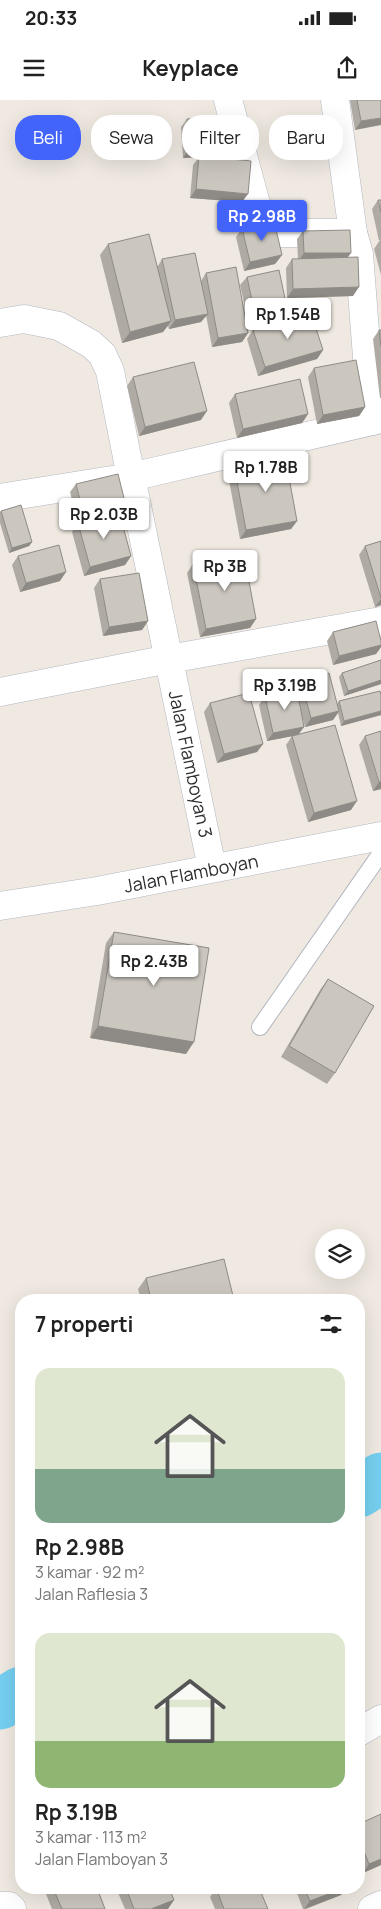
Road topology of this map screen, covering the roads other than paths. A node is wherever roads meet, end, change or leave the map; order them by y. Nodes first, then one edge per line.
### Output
1 (228, 100) edge
2 (335, 100) edge
3 (353, 233) junction
4 (0, 323) edge
5 (377, 420) edge
6 (131, 477) junction
7 (0, 498) edge
8 (381, 621) edge
9 (169, 659) junction
10 (0, 692) edge
11 (381, 836) edge
12 (381, 854) edge
13 (212, 868) junction
14 (0, 906) edge
15 (260, 1027) dead end
16 (381, 1719) edge
17 (365, 1728) edge
18 (381, 1905) edge
19 (0, 1906) edge
20 (12, 1909) edge
21 (372, 1909) edge

1 - 3 street
2 - 3 street
3 - 5 street
4 - 6 street, Jalan Flamboyan 3
5 - 6 street
6 - 7 street
6 - 9 street, Jalan Flamboyan 3
8 - 9 street
9 - 10 street
9 - 13 street, Jalan Flamboyan 3
11 - 13 street, Jalan Flamboyan
12 - 15 lane
13 - 14 street, Jalan Flamboyan
16 - 17 street
18 - 21 street
19 - 20 street

